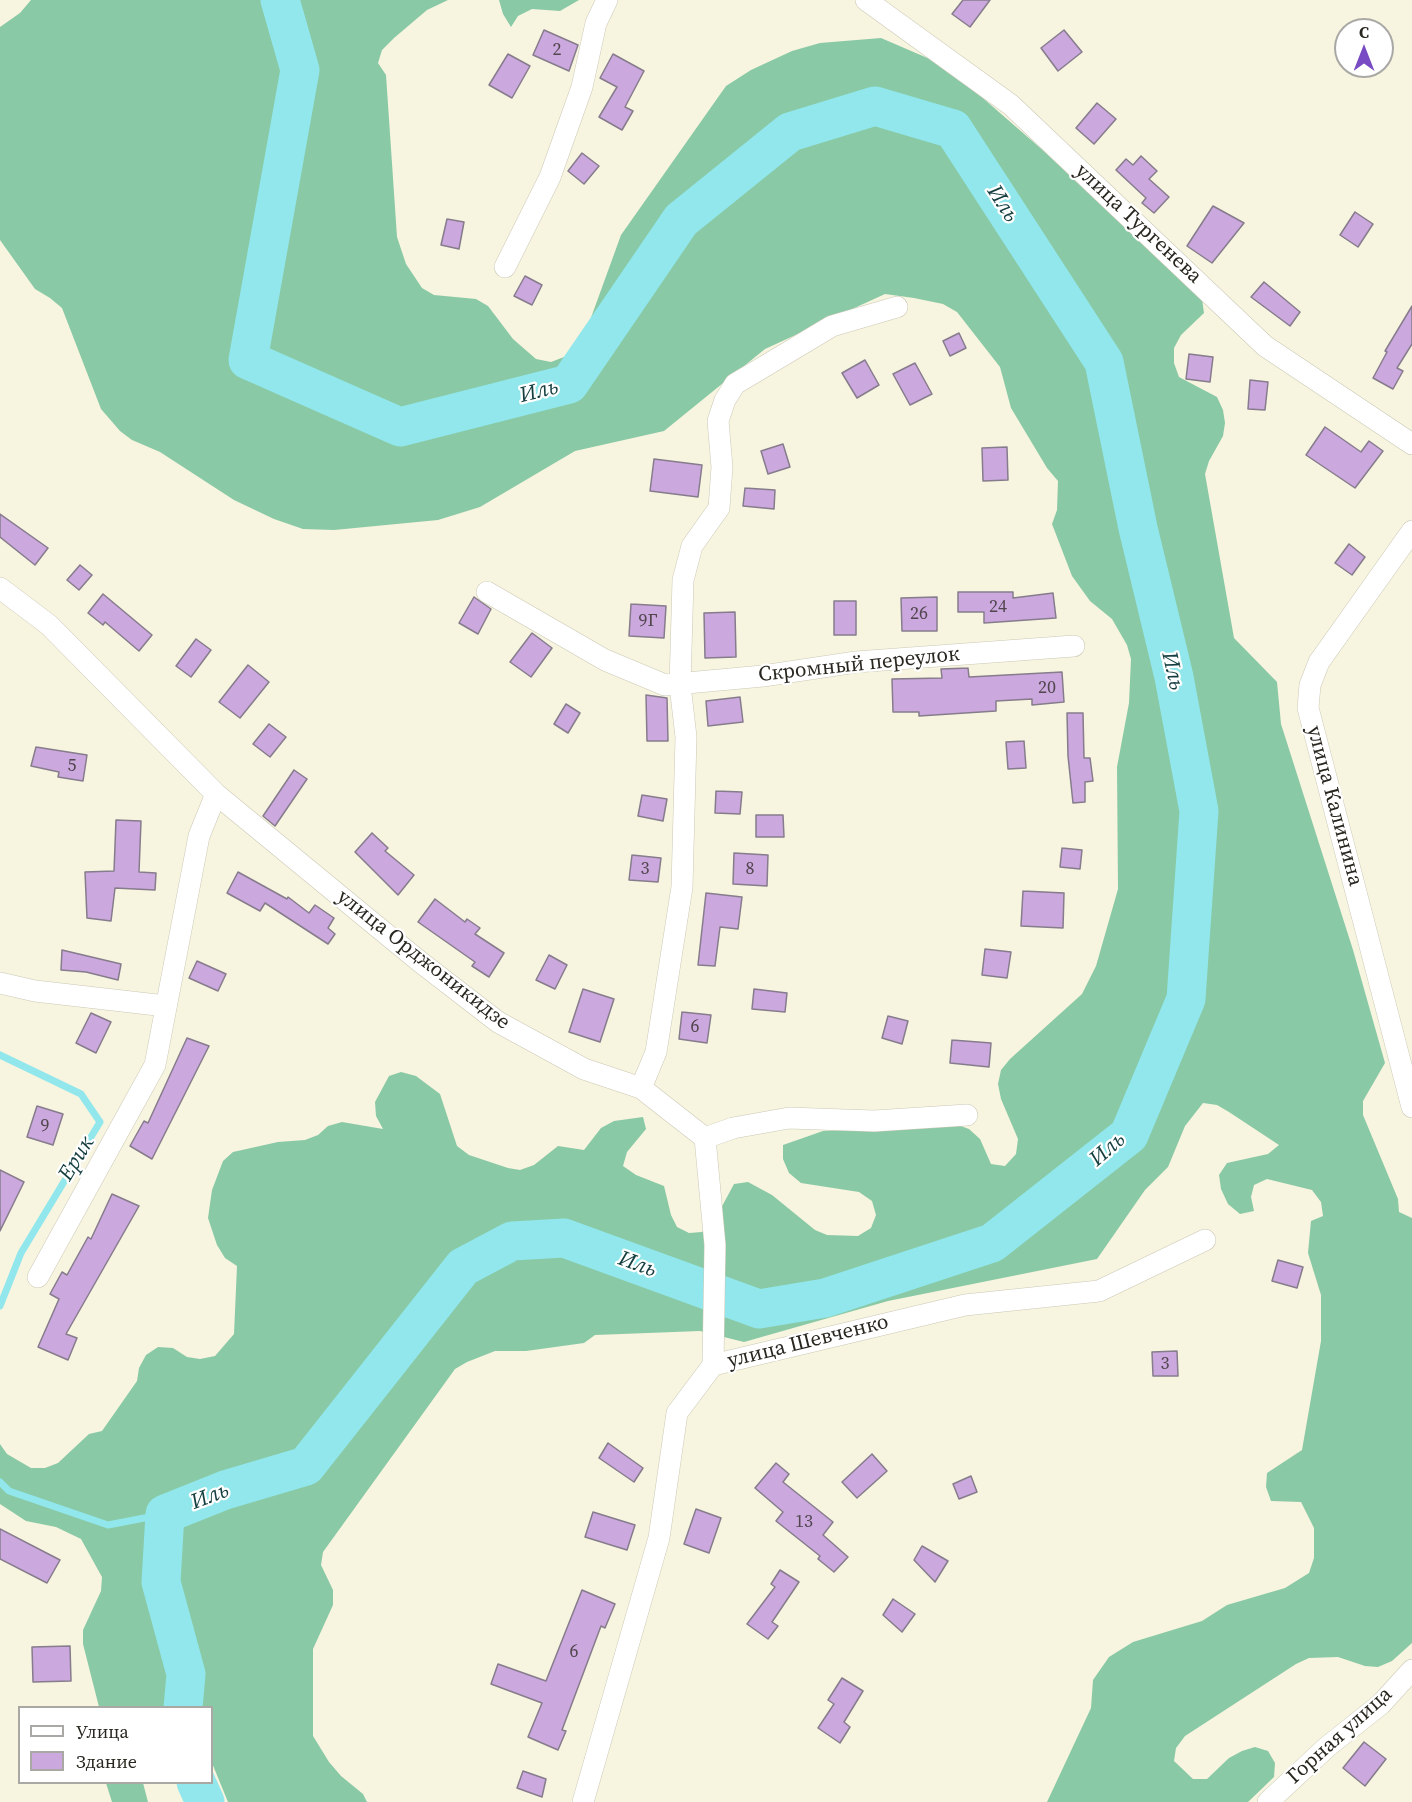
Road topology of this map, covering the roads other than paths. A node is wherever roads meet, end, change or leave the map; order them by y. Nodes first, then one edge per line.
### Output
1 (607, 0) edge
2 (866, 0) edge
3 (505, 267) dead end
4 (897, 308) dead end
5 (1412, 444) edge
6 (1412, 531) edge
7 (0, 588) edge
8 (487, 592) dead end
9 (1074, 646) dead end
10 (680, 685) junction
11 (216, 794) junction
12 (0, 983) edge
13 (166, 1006) junction
14 (641, 1088) junction
15 (1412, 1107) edge
16 (967, 1115) dead end
17 (705, 1138) junction
18 (1205, 1240) dead end
19 (38, 1277) dead end
20 (713, 1365) junction
21 (1412, 1670) edge
22 (584, 1802) edge
23 (1268, 1802) edge

1 - 3 street
2 - 5 street, улица Тургенева
4 - 10 street
6 - 15 street, улица Калинина
7 - 11 street, улица Орджоникидзе
8 - 10 street, Скромный переулок
9 - 10 street, Скромный переулок
10 - 14 street
11 - 13 street
11 - 14 street, улица Орджоникидзе
12 - 13 street
13 - 19 street
14 - 17 street, улица Орджоникидзе
16 - 17 street
17 - 20 street
18 - 20 street, улица Шевченко
20 - 22 street, улица Шевченко
21 - 23 street, Горная улица

